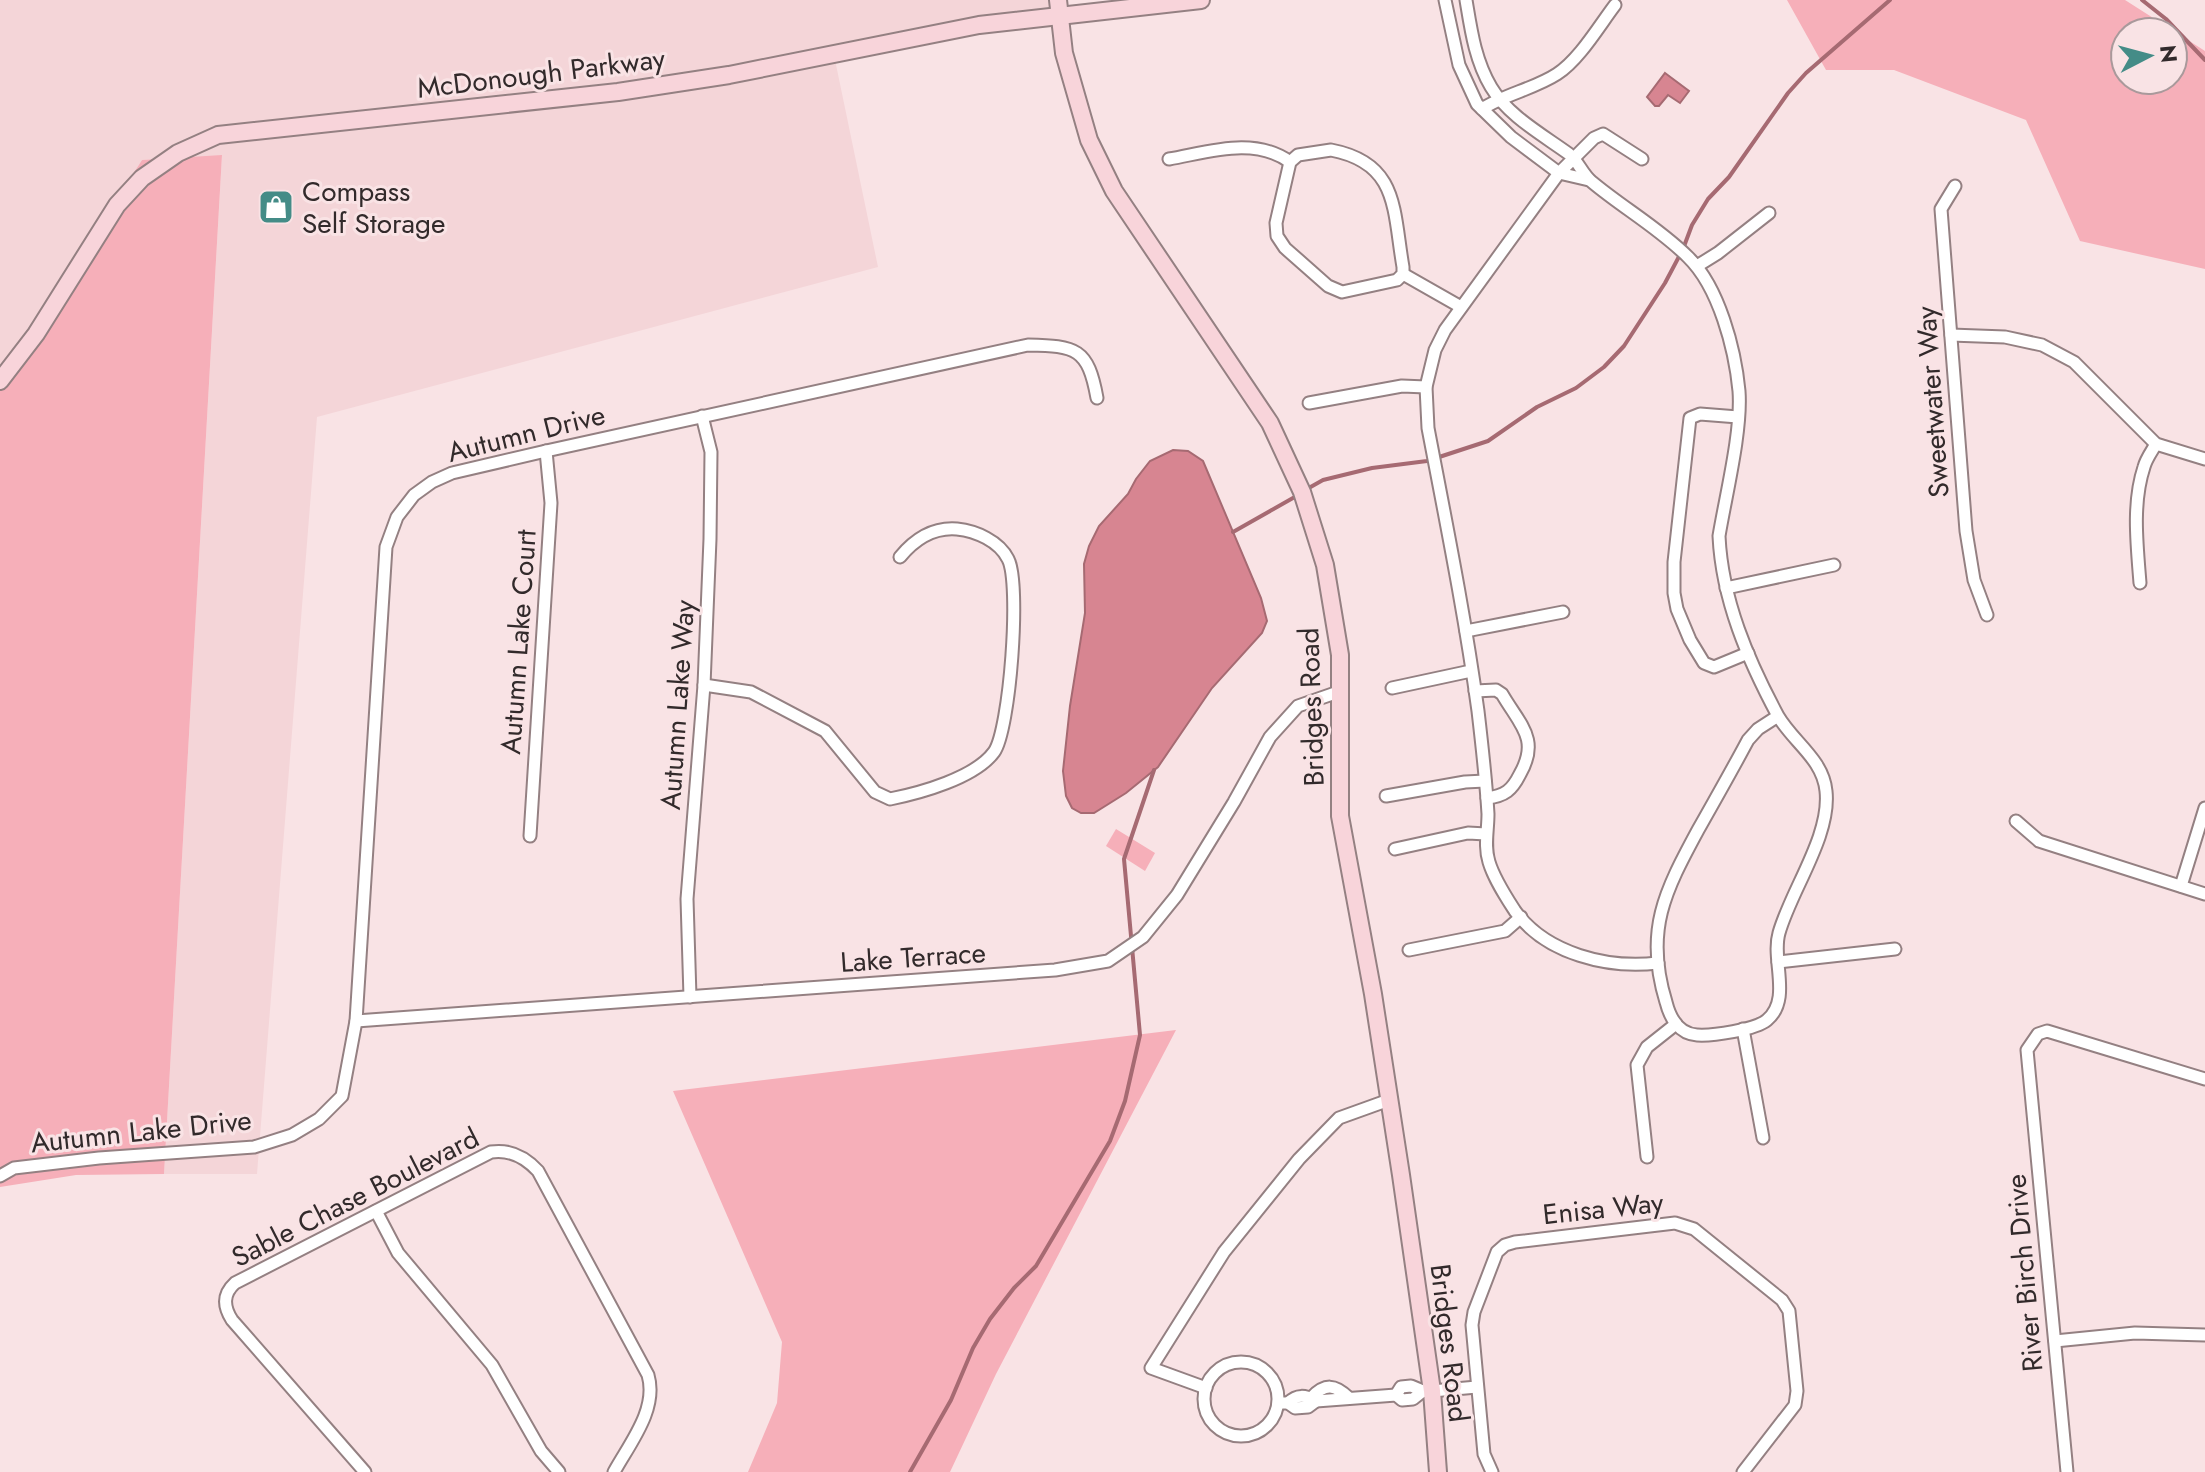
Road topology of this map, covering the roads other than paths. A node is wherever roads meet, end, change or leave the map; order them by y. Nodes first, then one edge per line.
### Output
1 (1201, 0) edge
2 (1445, 0) edge
3 (1466, 0) edge
4 (1615, 5) dead end
5 (1059, 7) edge
6 (1499, 98) junction
7 (1482, 109) junction
8 (1574, 158) junction
9 (1169, 159) dead end
10 (1642, 159) dead end
11 (1290, 162) junction
12 (1559, 173) junction
13 (1589, 180) junction
14 (1955, 186) dead end
15 (1769, 213) dead end
16 (1697, 266) junction
17 (1403, 274) junction
18 (1461, 307) junction
19 (1951, 335) junction
20 (0, 381) edge
21 (1426, 387) junction
22 (1097, 398) dead end
23 (1309, 403) dead end
24 (702, 416) junction
25 (1738, 417) junction
26 (2156, 444) junction
27 (546, 451) junction
28 (2205, 459) edge
29 (900, 557) dead end
30 (1834, 565) dead end
31 (2140, 583) dead end
32 (1726, 588) junction
33 (1563, 612) dead end
34 (1987, 615) dead end
35 (1466, 631) junction
36 (1748, 653) junction
37 (1471, 671) junction
38 (704, 685) junction
39 (1392, 688) dead end
40 (1341, 691) junction
41 (1475, 691) junction
42 (1778, 716) junction
43 (1485, 781) junction
44 (1386, 796) dead end
45 (1487, 798) junction
46 (2205, 808) edge
47 (2016, 821) dead end
48 (1486, 834) junction
49 (530, 836) dead end
50 (1395, 849) dead end
51 (2181, 886) junction
52 (2205, 894) edge
53 (1521, 917) junction
54 (1895, 949) dead end
55 (1409, 950) dead end
56 (1778, 962) junction
57 (1658, 963) junction
58 (690, 997) junction
59 (356, 1021) junction
60 (1676, 1024) junction
61 (1743, 1029) junction
62 (2205, 1079) edge
63 (1389, 1100) junction
64 (1763, 1138) dead end
65 (1647, 1157) dead end
66 (0, 1176) edge
67 (376, 1211) junction
68 (2205, 1335) edge
69 (2055, 1341) junction
70 (1477, 1387) junction
71 (1206, 1388) junction
72 (1427, 1391) junction
73 (1283, 1403) junction
74 (365, 1472) edge
75 (559, 1472) edge
76 (614, 1472) edge
77 (1438, 1472) edge
78 (1492, 1472) edge
79 (1743, 1472) edge
80 (2067, 1472) edge

1 - 5 street, McDonough Parkway
2 - 7 street
3 - 6 street
4 - 6 street
5 - 20 street, McDonough Parkway
5 - 40 street, Bridges Road
6 - 7 street
6 - 8 street
7 - 12 street
8 - 10 street
8 - 12 street
8 - 13 street
9 - 11 street
11 - 17 street
11 - 17 street
12 - 13 street
12 - 18 street
13 - 16 street
14 - 19 street, Sweetwater Way
15 - 16 street
16 - 25 street
17 - 18 street
18 - 21 street
19 - 26 street
19 - 34 street, Sweetwater Way
21 - 23 street
21 - 35 street
22 - 24 street, Autumn Drive
24 - 27 street, Autumn Drive
24 - 38 street, Autumn Lake Way
25 - 32 street
25 - 36 street
26 - 28 street
26 - 31 street
27 - 49 street, Autumn Lake Court
27 - 59 street, Autumn Drive
29 - 38 street
30 - 32 street
32 - 36 street
33 - 35 street
35 - 37 street
36 - 42 street
37 - 39 street
37 - 41 street
38 - 58 street, Autumn Lake Way
40 - 58 street, Lake Terrace
40 - 63 street, Bridges Road
41 - 43 street
41 - 45 street
42 - 56 street
42 - 57 street
43 - 44 street
43 - 45 street
45 - 48 street
46 - 51 street
47 - 51 street
48 - 50 street
48 - 53 street
51 - 52 street
53 - 55 street
53 - 57 street
54 - 56 street
56 - 61 street
57 - 60 street
58 - 59 street, Lake Terrace
59 - 66 street, Autumn Lake Drive
60 - 61 street
60 - 65 street
61 - 64 street
62 - 69 street, River Birch Drive
63 - 71 street
63 - 72 street, Bridges Road
67 - 74 street, Sable Chase Boulevard
67 - 75 street
67 - 76 street, Sable Chase Boulevard
68 - 69 street
69 - 80 street, River Birch Drive
70 - 72 street
70 - 78 street, Enisa Way
70 - 79 street, Enisa Way
71 - 73 street
71 - 73 street
72 - 73 street
72 - 77 street, Bridges Road

